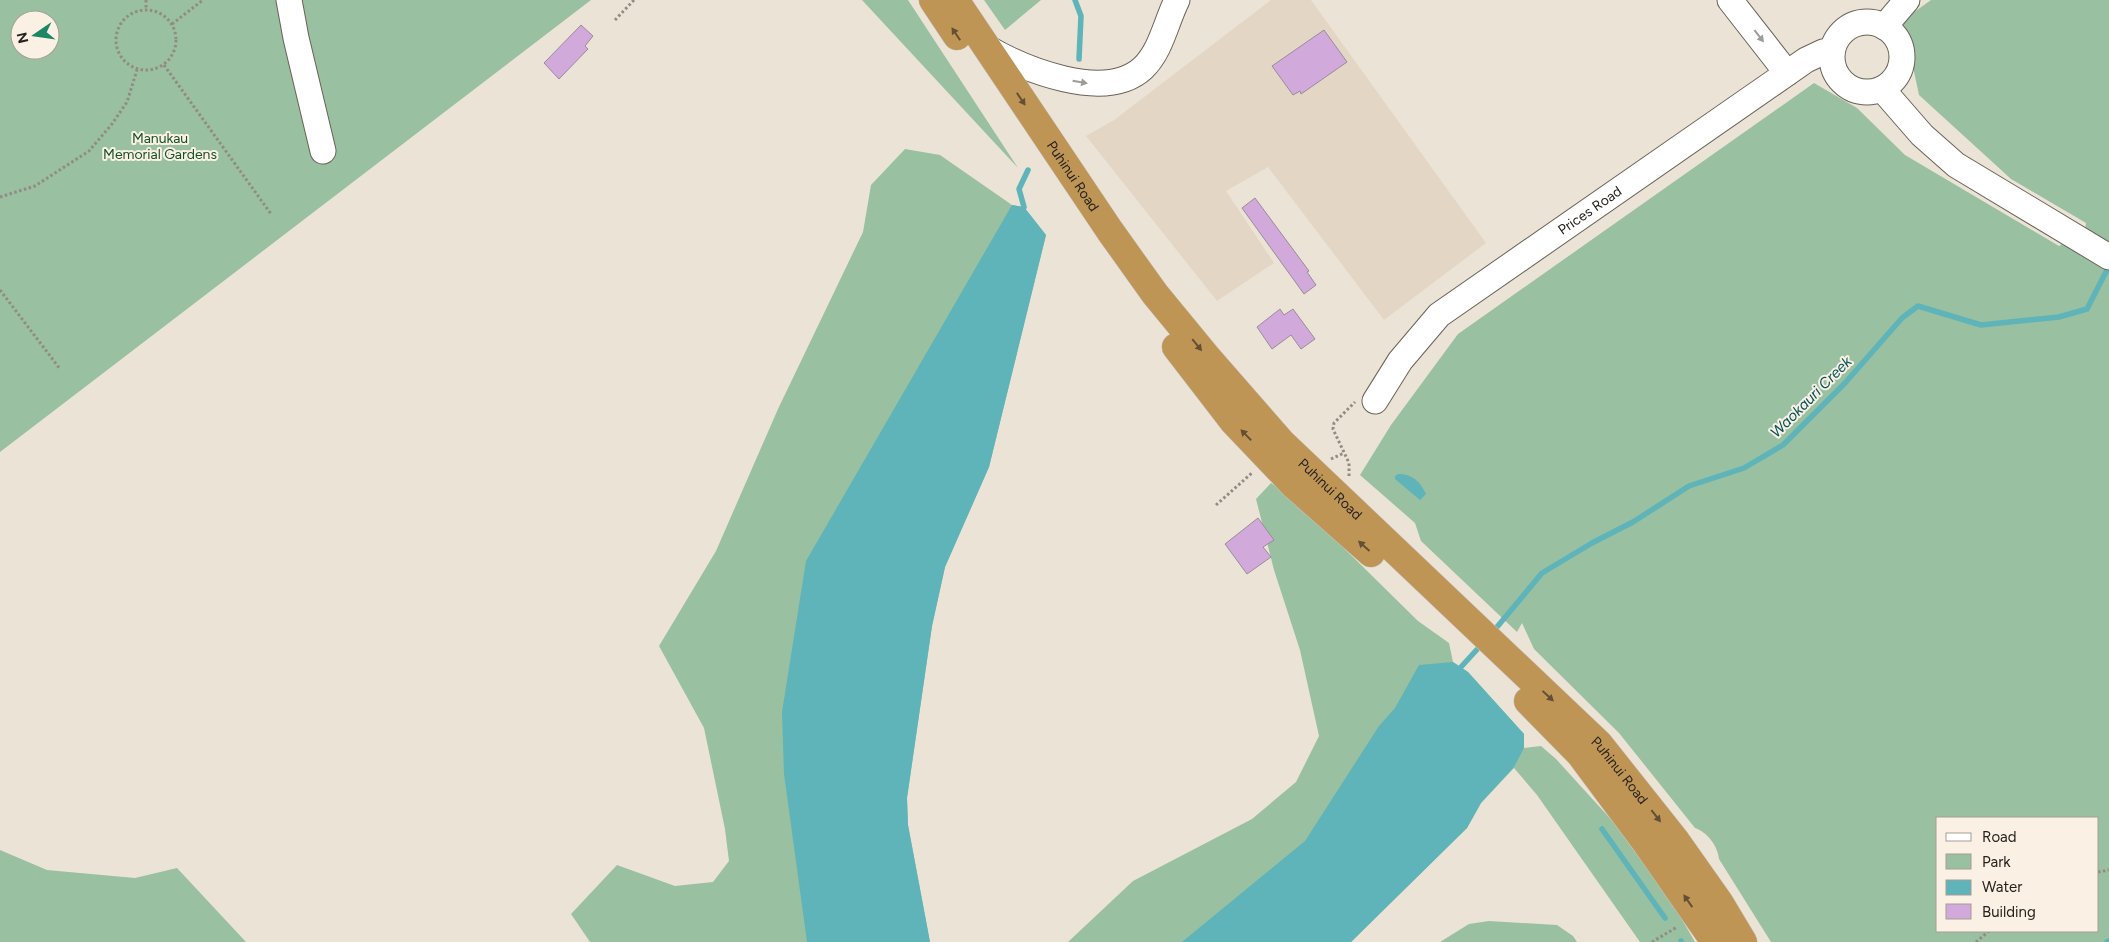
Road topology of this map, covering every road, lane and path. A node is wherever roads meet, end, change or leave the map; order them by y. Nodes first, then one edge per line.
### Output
1 (146, 0) edge
2 (203, 0) edge
3 (289, 0) edge
4 (634, 0) edge
5 (933, 0) edge
6 (955, 0) edge
7 (1176, 0) edge
8 (1730, 0) edge
9 (1907, 0) edge
10 (146, 10) junction
11 (615, 20) dead end
12 (172, 24) junction
13 (1884, 26) junction
14 (986, 47) junction
15 (1832, 51) junction
16 (164, 65) junction
17 (138, 70) junction
18 (1787, 73) junction
19 (1882, 90) junction
20 (323, 151) dead end
21 (0, 196) edge
22 (271, 214) dead end
23 (2101, 252) edge
24 (0, 290) edge
25 (60, 369) dead end
26 (1366, 400) joint
27 (1344, 453) junction
28 (1268, 458) junction
29 (1329, 460) dead end
30 (1349, 479) dead end
31 (1216, 505) dead end
32 (1470, 633) junction
33 (1494, 656) junction
34 (1988, 932) edge
35 (1715, 942) edge
36 (1744, 942) edge
37 (1976, 942) edge

1 - 10 path
2 - 12 path
3 - 20 street
4 - 11 path
28 -> 5 highway, Puhinui Road
6 - 14 highway, Puhinui Road
14 -> 7 street
8 -> 18 street
9 - 13 street
10 - 12 path
10 - 17 path
12 - 16 path
13 - 15 street
13 - 19 street
14 -> 32 highway, Puhinui Road
15 - 18 street, Prices Road
15 - 19 street
16 - 17 path
16 - 22 path
17 - 21 path
18 - 26 street, Prices Road
19 - 23 street
24 - 25 path
26 - 27 path
27 - 29 path
27 - 30 path
28 - 31 path
32 -> 28 highway, Puhinui Road
32 - 33 highway, Puhinui Road
35 -> 33 highway, Puhinui Road
33 -> 36 highway, Puhinui Road
34 - 37 path

